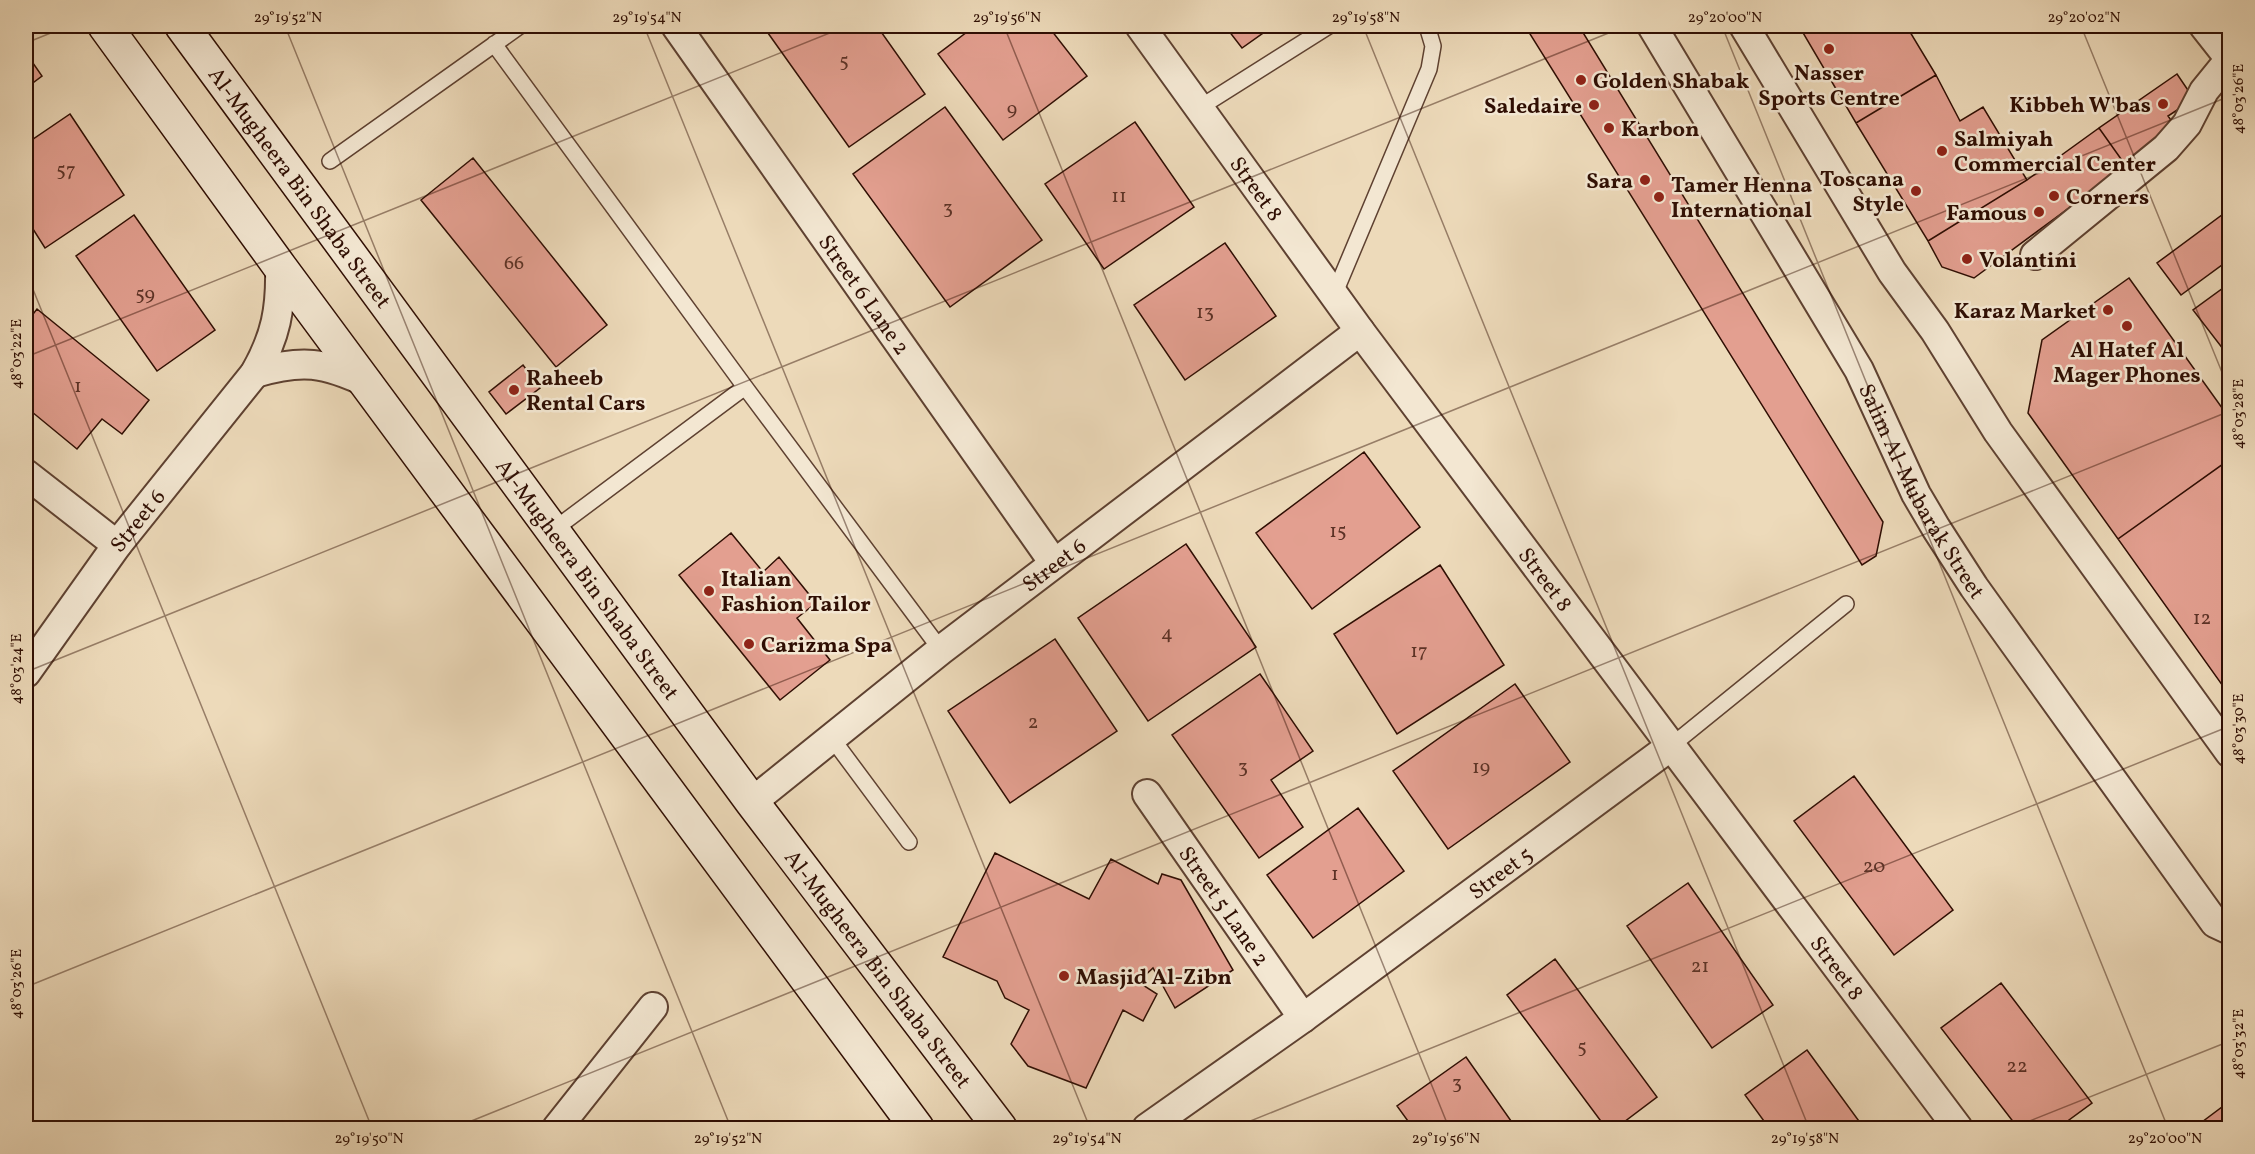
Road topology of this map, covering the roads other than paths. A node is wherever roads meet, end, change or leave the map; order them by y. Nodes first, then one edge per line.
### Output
1 (105, 26) edge
2 (182, 26) edge
3 (520, 26) edge
4 (676, 26) edge
5 (1140, 26) edge
6 (1329, 26) edge
7 (1427, 26) edge
8 (1652, 26) edge
9 (1744, 26) edge
10 (2205, 26) edge
11 (494, 45) junction
12 (2229, 59) edge
13 (1199, 108) junction
14 (330, 160) dead end
15 (2035, 255) dead end
16 (280, 267) junction
17 (1334, 295) junction
18 (1360, 332) junction
19 (255, 373) junction
20 (368, 383) junction
21 (745, 387) junction
22 (26, 474) edge
23 (552, 531) junction
24 (117, 545) junction
25 (1054, 562) junction
26 (1846, 604) dead end
27 (941, 650) junction
28 (26, 673) edge
29 (831, 737) junction
30 (1671, 746) junction
31 (2229, 753) edge
32 (1147, 794) dead end
33 (752, 802) junction
34 (909, 842) dead end
35 (2229, 930) edge
36 (653, 1007) dead end
37 (1303, 1018) junction
38 (557, 1128) edge
39 (917, 1128) edge
40 (1000, 1128) edge
41 (1147, 1128) edge
42 (1958, 1128) edge

1 - 16 main road
2 - 23 main road, Al-Mugheera Bin Shaba Street
3 - 11 lane
4 - 25 street, Street 6 Lane 2
5 - 13 street, Street 8
6 - 13 lane
7 - 17 lane
8 - 35 street, Salim Al-Mubarak Street
9 - 31 street
10 - 12 street
11 - 14 lane
11 - 21 lane
12 - 15 street
13 - 17 street, Street 8
16 - 19 street, Street 6
16 - 20 main road
17 - 18 street, Street 8
18 - 25 street, Street 6
18 - 30 street, Street 8
19 - 20 street
19 - 24 street, Street 6
20 - 39 main road
21 - 23 lane
21 - 27 lane
22 - 24 street
23 - 33 main road, Al-Mugheera Bin Shaba Street
24 - 28 street, Street 6
25 - 27 street, Street 6
26 - 30 lane, Street 5
27 - 29 street, Street 6
29 - 33 street, Street 6
29 - 34 lane
30 - 37 street, Street 5
30 - 42 street, Street 8
32 - 37 street, Street 5 Lane 2
33 - 40 main road, Al-Mugheera Bin Shaba Street
36 - 38 street
37 - 41 street, Street 5

